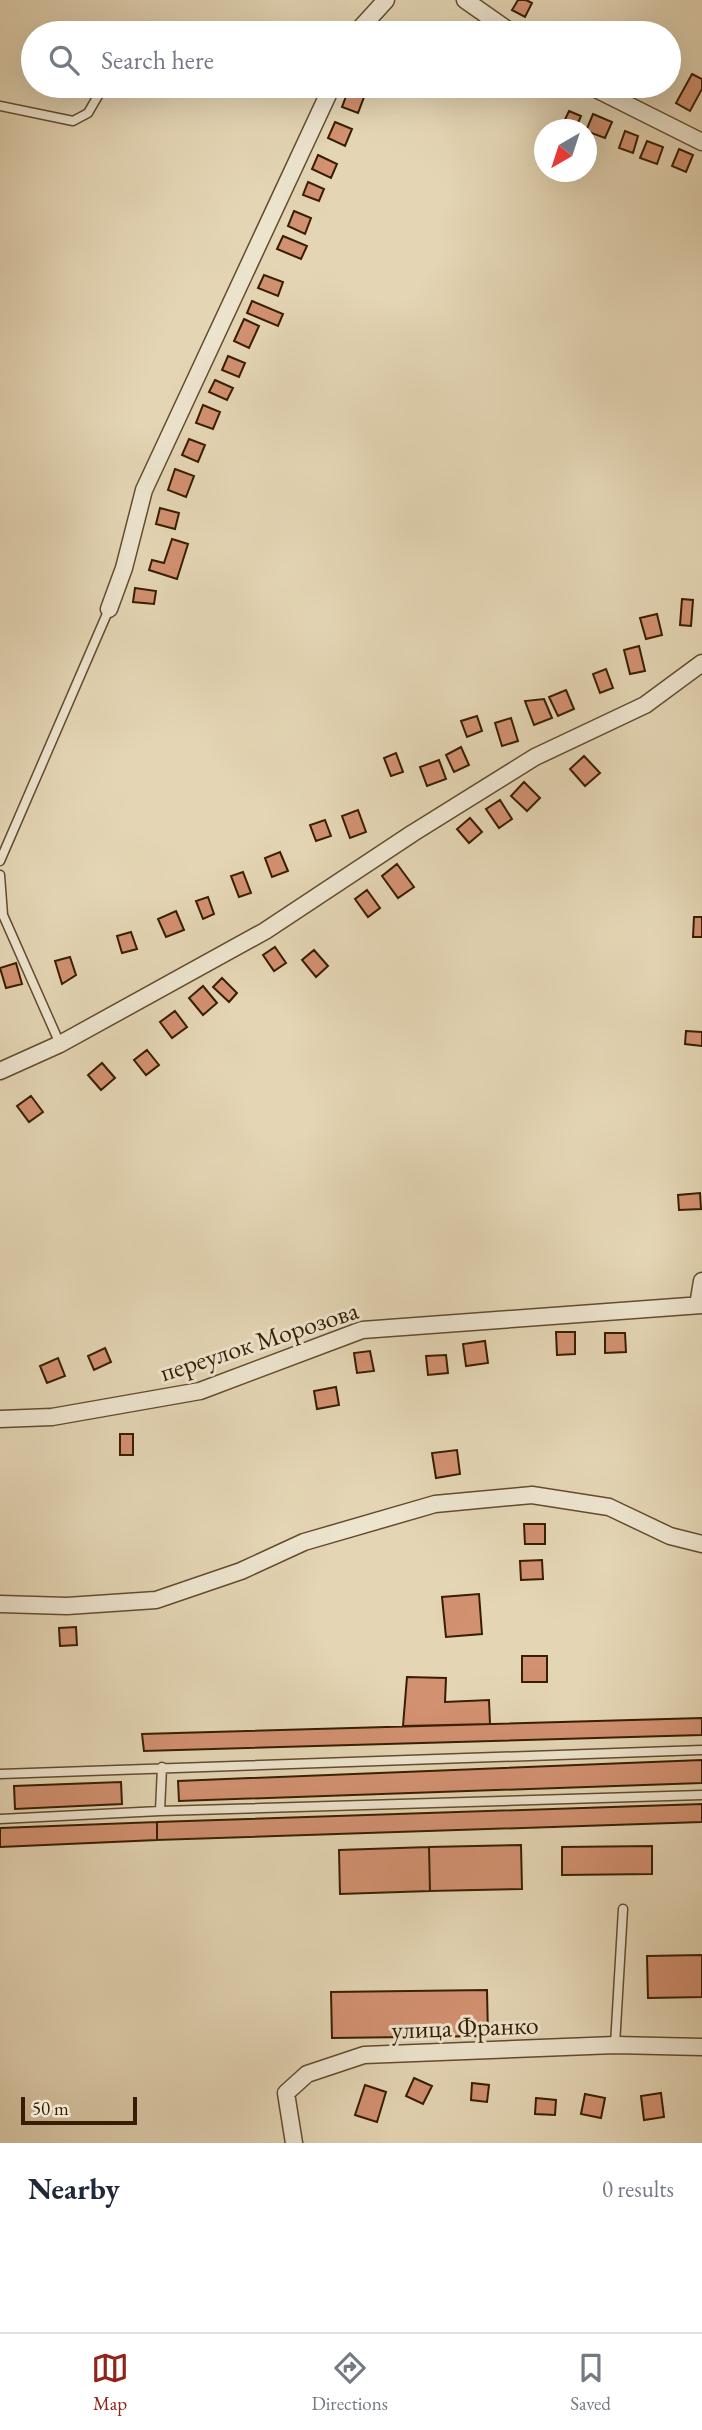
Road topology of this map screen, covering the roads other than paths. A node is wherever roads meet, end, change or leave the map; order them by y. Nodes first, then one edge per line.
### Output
1 (386, 0) edge
2 (465, 0) edge
3 (367, 21) edge
4 (495, 21) edge
5 (97, 98) edge
6 (326, 98) edge
7 (614, 98) edge
8 (0, 106) edge
9 (702, 142) edge
10 (109, 609) joint
11 (702, 663) edge
12 (0, 861) edge
13 (0, 875) edge
14 (60, 1044) junction
15 (0, 1071) edge
16 (702, 1281) edge
17 (700, 1305) edge
18 (0, 1419) edge
19 (702, 1544) edge
20 (0, 1604) edge
21 (702, 1750) edge
22 (162, 1767) junction
23 (0, 1774) edge
24 (702, 1795) edge
25 (160, 1811) junction
26 (0, 1819) edge
27 (624, 1909) dead end
28 (615, 2045) junction
29 (702, 2047) edge
30 (293, 2141) edge

1 - 3 street
2 - 4 street
5 - 8 lane
6 - 10 street
7 - 9 street
10 - 12 lane
11 - 14 street
13 - 14 lane
14 - 15 street
16 - 17 street
17 - 18 street, переулок Морозова
19 - 20 street
21 - 22 lane
22 - 23 lane
22 - 25 lane
24 - 25 lane
25 - 26 lane
27 - 28 lane
28 - 29 street, улица Франко
28 - 30 street, улица Франко

